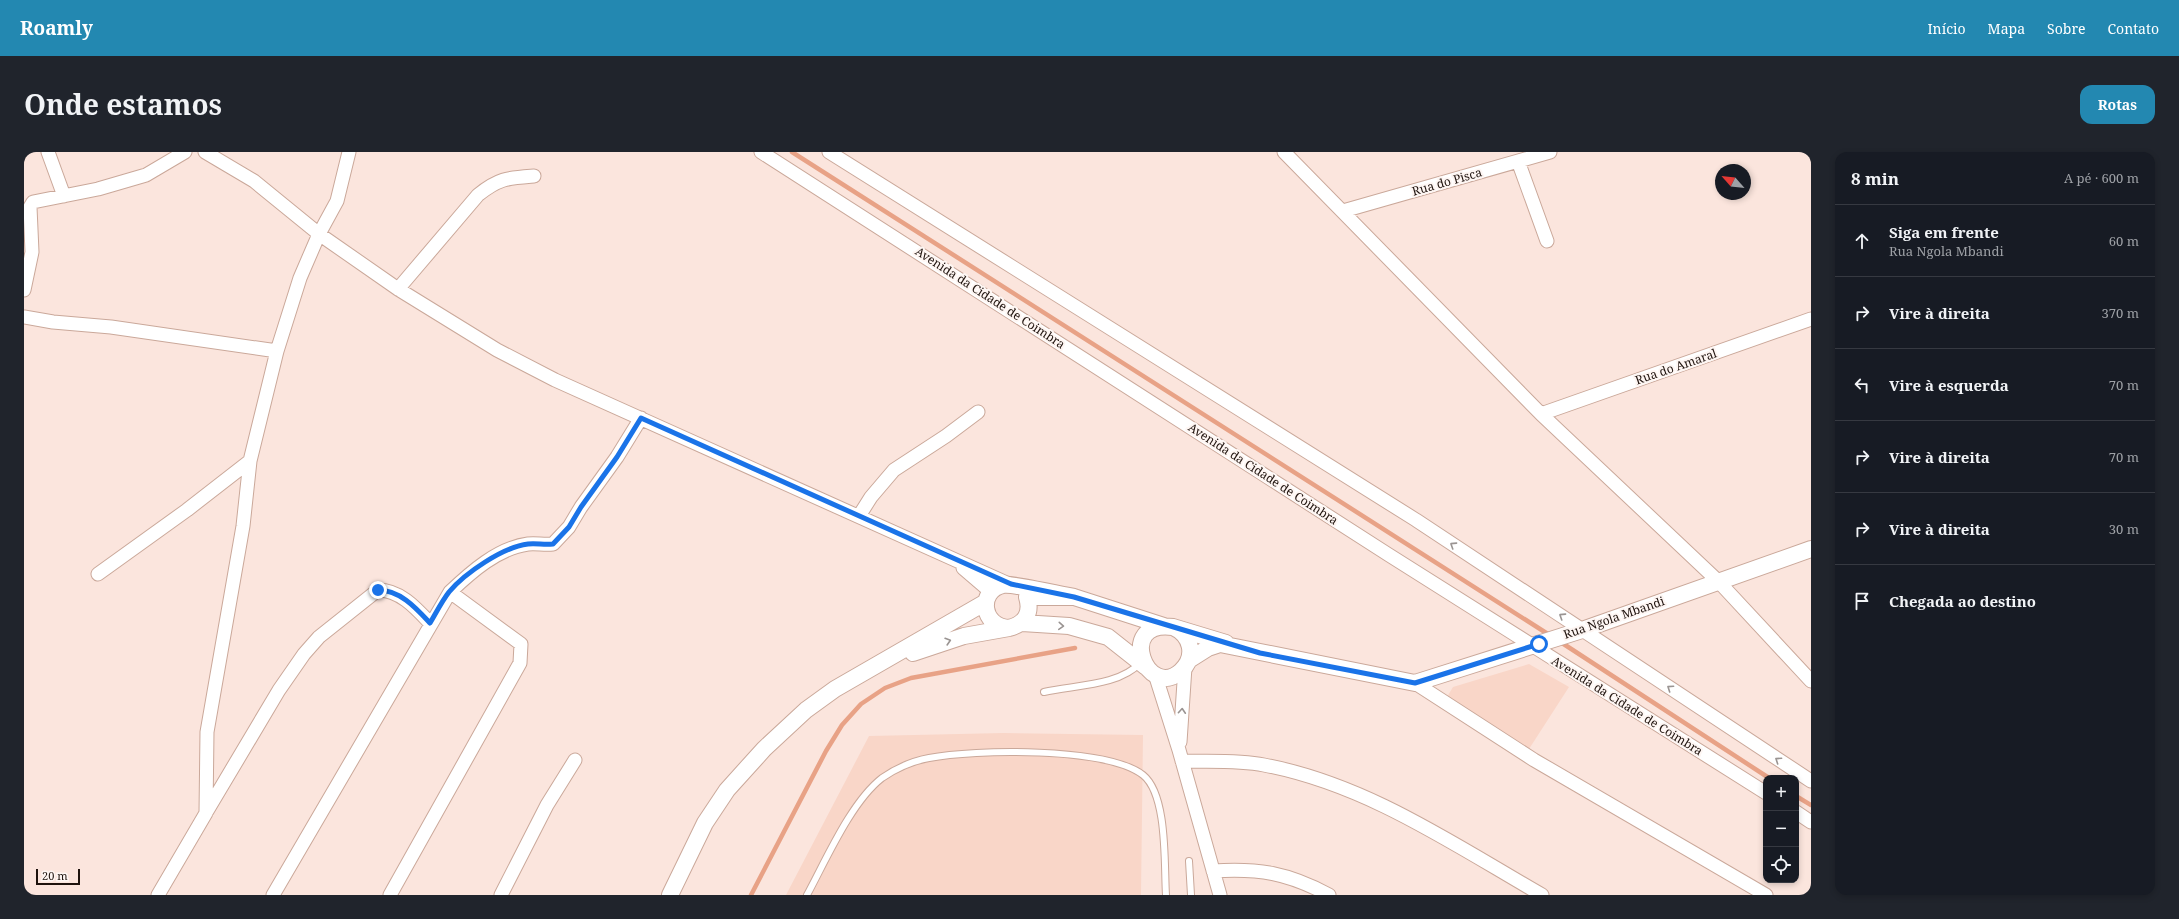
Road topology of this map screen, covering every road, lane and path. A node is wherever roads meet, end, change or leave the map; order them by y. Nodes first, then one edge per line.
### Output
1 (48, 152) edge
2 (185, 152) edge
3 (205, 152) edge
4 (349, 152) edge
5 (761, 152) edge
6 (829, 152) edge
7 (1284, 152) edge
8 (1550, 152) edge
9 (1518, 161) junction
10 (534, 176) dead end
11 (64, 196) junction
12 (1344, 211) junction
13 (319, 234) junction
14 (1547, 241) dead end
15 (398, 289) junction
16 (24, 290) edge
17 (24, 317) edge
18 (1811, 319) edge
19 (277, 351) junction
20 (978, 412) dead end
21 (1542, 414) junction
22 (641, 418) junction
23 (250, 460) junction
24 (859, 516) junction
25 (1811, 549) edge
26 (954, 560) junction
27 (98, 574) dead end
28 (1720, 582) junction
29 (1011, 584) junction
30 (450, 592) junction
31 (988, 597) junction
32 (1074, 597) junction
33 (430, 623) junction
34 (1015, 625) junction
35 (1168, 626) junction
36 (1575, 632) junction
37 (1536, 645) junction
38 (1260, 653) junction
39 (1187, 664) junction
40 (1148, 669) junction
41 (1811, 681) edge
42 (1415, 683) junction
43 (835, 689) junction
44 (1044, 692) dead end
45 (1181, 755) junction
46 (575, 760) dead end
47 (1811, 782) edge
48 (1763, 791) edge
49 (206, 813) junction
50 (1799, 814) edge
51 (1811, 822) edge
52 (1189, 861) dead end
53 (1213, 871) junction
54 (158, 895) edge
55 (273, 895) edge
56 (390, 895) edge
57 (501, 895) edge
58 (670, 895) edge
59 (807, 895) edge
60 (1166, 895) edge
61 (1191, 895) edge
62 (1220, 895) edge
63 (1329, 895) edge
64 (1542, 895) edge
65 (1766, 895) edge

1 - 11 street
2 - 11 street
3 - 13 street
4 - 13 street
5 - 37 street, Avenida da Cidade de Coimbra
36 -> 6 street
7 - 12 street
8 - 9 street, Rua do Pisca
9 - 12 street, Rua do Pisca
9 - 14 street
10 - 15 street
11 - 16 street
12 - 21 street
13 - 15 street
13 - 19 street
15 - 22 street
17 - 19 street
18 - 21 street, Rua do Amaral
19 - 23 street
20 - 24 street
21 - 28 street
22 - 24 street
22 - 30 street
23 - 27 street
23 - 49 street
24 - 26 street
25 - 28 street, Rua Ngola Mbandi
26 - 29 street
26 - 31 street
28 - 36 street, Rua Ngola Mbandi
28 - 41 street
29 - 31 street
29 - 32 street
30 - 33 street
30 - 56 street
31 - 34 street
31 - 43 street
32 - 34 street
32 - 35 street
33 - 49 street
33 - 55 street
34 -> 40 street
43 -> 34 street
35 - 38 street
35 - 39 street
35 - 40 street
36 - 37 street, Rua Ngola Mbandi
47 -> 36 street
37 - 42 street, Rua Ngola Mbandi
37 - 48 street, Avenida da Cidade de Coimbra
38 - 39 street
38 - 42 street
39 - 40 street
45 -> 39 street
40 - 44 lane
40 - 45 street
42 - 65 street
43 - 58 street
45 - 53 street
45 - 64 street
46 - 57 street
49 - 54 street
50 - 51 street
52 - 61 lane
53 - 62 street
53 - 63 street
59 - 60 lane

